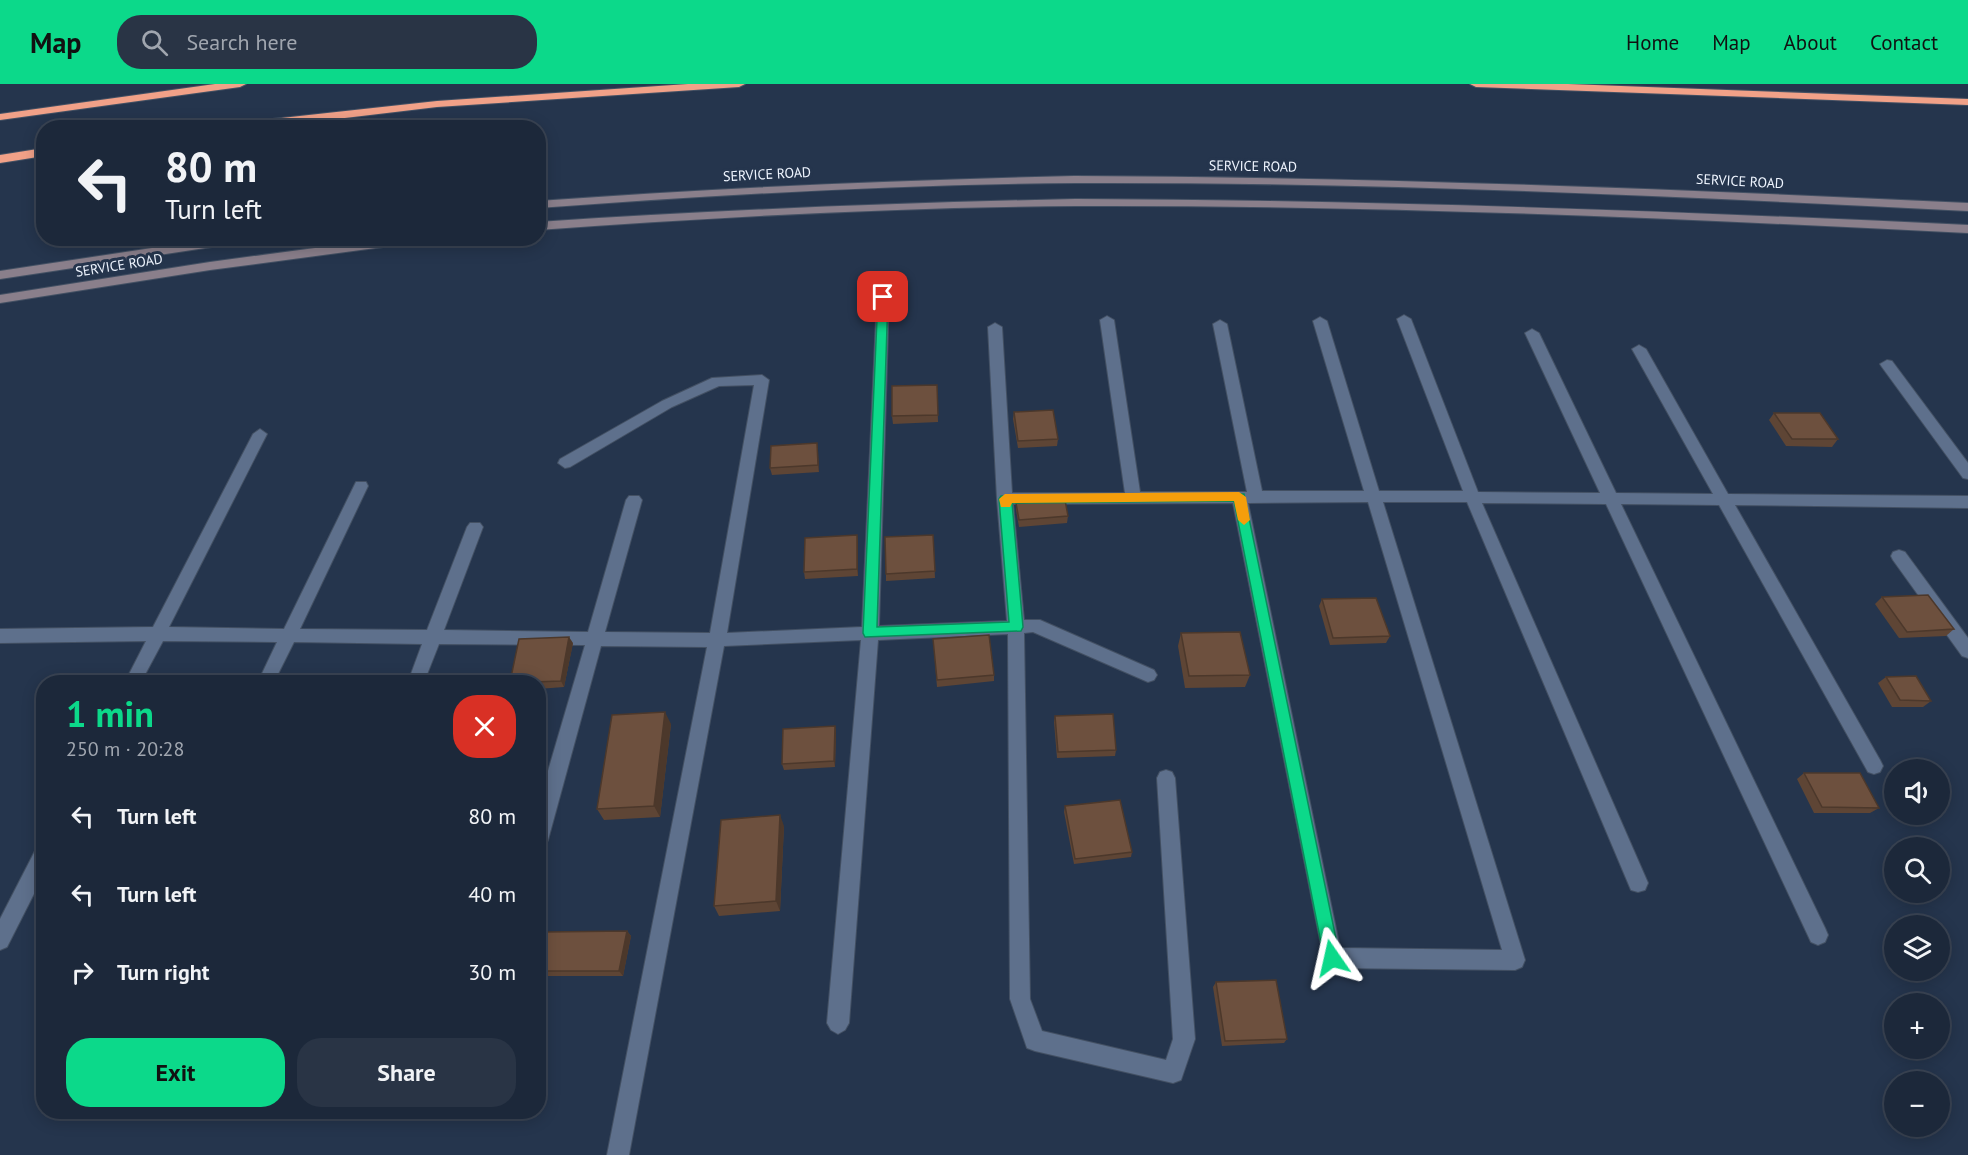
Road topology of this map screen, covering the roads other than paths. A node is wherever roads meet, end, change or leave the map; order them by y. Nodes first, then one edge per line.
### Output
1 (240, 84) edge
2 (739, 84) edge
3 (1476, 84) edge
4 (1968, 102) edge
5 (0, 117) edge
6 (296, 120) edge
7 (36, 153) edge
8 (0, 159) edge
9 (546, 204) edge
10 (1968, 207) edge
11 (546, 226) edge
12 (1968, 229) edge
13 (193, 246) edge
14 (361, 246) edge
15 (0, 276) edge
16 (883, 297) dead end
17 (0, 299) edge
18 (1404, 319) dead end
19 (1107, 320) dead end
20 (1320, 321) dead end
21 (1220, 324) dead end
22 (995, 327) dead end
23 (1532, 333) dead end
24 (1639, 349) dead end
25 (1887, 364) dead end
26 (260, 434) dead end
27 (565, 463) dead end
28 (1968, 474) edge
29 (361, 486) dead end
30 (1372, 496) junction
31 (1472, 496) junction
32 (1133, 497) junction
33 (1248, 497) junction
34 (1611, 498) junction
35 (1005, 499) junction
36 (634, 500) dead end
37 (1724, 500) junction
38 (1968, 502) edge
39 (475, 527) dead end
40 (1899, 556) dead end
41 (1016, 627) junction
42 (870, 633) junction
43 (159, 634) junction
44 (0, 636) edge
45 (287, 637) junction
46 (432, 637) junction
47 (595, 639) junction
48 (717, 640) junction
49 (1968, 651) edge
50 (137, 675) edge
51 (269, 675) edge
52 (418, 675) edge
53 (1148, 675) dead end
54 (1874, 766) dead end
55 (1167, 778) dead end
56 (546, 812) edge
57 (36, 869) edge
58 (1638, 884) dead end
59 (1818, 935) dead end
60 (0, 940) edge
61 (838, 1023) dead end
62 (618, 1155) edge

1 - 5 highway
2 - 6 highway
3 - 4 highway
7 - 8 highway
9 - 10 main road, SERVICE ROAD
11 - 12 main road
13 - 15 main road, SERVICE ROAD
14 - 17 main road, SERVICE ROAD
16 - 42 street
18 - 31 street
19 - 32 street
20 - 30 street
21 - 33 street
22 - 35 street
23 - 34 street
24 - 37 street
25 - 28 street
26 - 43 street
27 - 48 street
29 - 45 street
30 - 31 street
30 - 33 street
30 - 33 street
31 - 34 street
31 - 58 street
32 - 33 street
32 - 35 street
34 - 37 street
34 - 59 street
35 - 41 street
36 - 47 street
37 - 38 street
37 - 54 street
39 - 46 street
40 - 49 street
41 - 42 street
41 - 53 street
41 - 55 street
42 - 48 street
42 - 61 street
43 - 44 street
43 - 45 street
43 - 50 street
45 - 46 street
45 - 51 street
46 - 47 street
46 - 52 street
47 - 48 street
47 - 56 street
48 - 62 street
57 - 60 street

